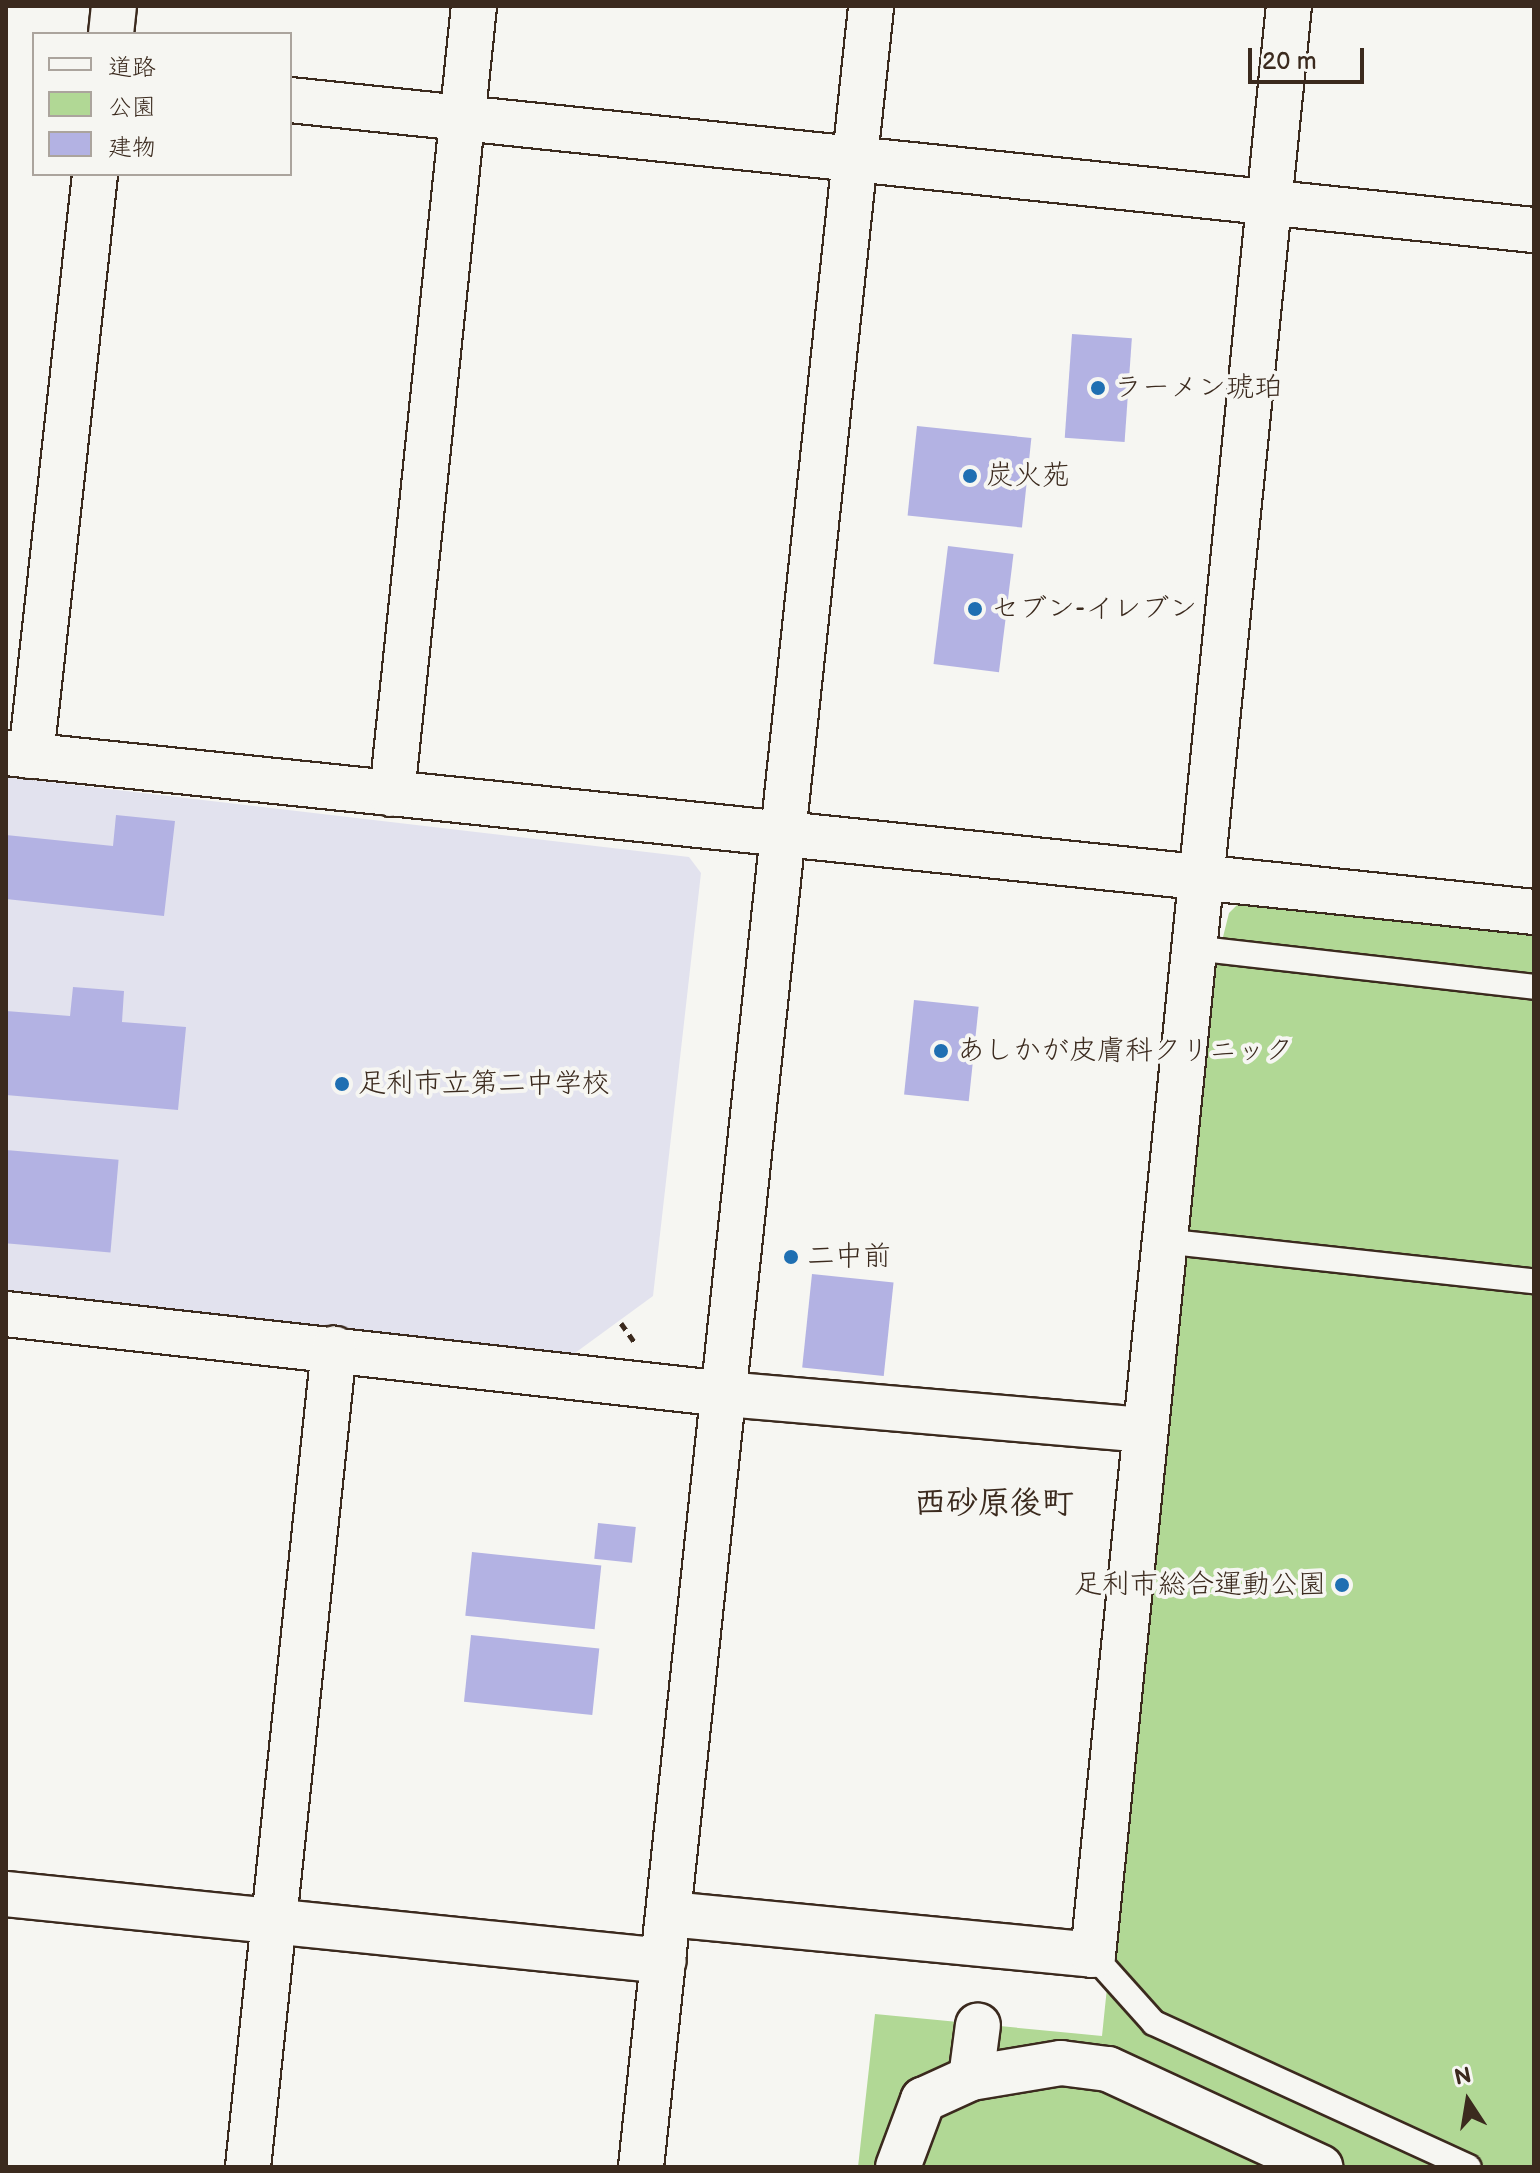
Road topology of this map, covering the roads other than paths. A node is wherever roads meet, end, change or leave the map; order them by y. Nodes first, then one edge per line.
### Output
1 (114, 6) edge
2 (474, 6) edge
3 (871, 6) edge
4 (1289, 6) edge
5 (111, 32) edge
6 (292, 100) edge
7 (461, 119) junction
8 (854, 163) junction
9 (95, 176) edge
10 (1269, 204) junction
11 (1534, 230) edge
12 (19, 754) edge
13 (392, 794) junction
14 (783, 833) junction
15 (1198, 879) junction
16 (1534, 912) edge
17 (1193, 948) junction
18 (1534, 987) edge
19 (1163, 1241) junction
20 (1534, 1281) edge
21 (6, 1314) edge
22 (334, 1349) junction
23 (725, 1394) junction
24 (1141, 1430) junction
25 (6, 1894) edge
26 (669, 1914) junction
27 (274, 1924) junction
28 (1093, 1955) junction
29 (664, 1961) junction
30 (978, 2025) dead end
31 (971, 2078) junction
32 (248, 2167) edge
33 (641, 2167) edge
34 (898, 2167) edge
35 (1320, 2167) edge
36 (1469, 2167) edge

1 - 5 street
2 - 7 street
3 - 8 street
4 - 10 street
6 - 7 street
7 - 8 street
7 - 13 street
8 - 10 street
8 - 14 street
9 - 12 street
10 - 11 street
10 - 15 street
12 - 13 street
13 - 14 street
14 - 15 street
14 - 23 street
15 - 16 street
15 - 17 street
17 - 18 lane
17 - 19 street
19 - 20 lane
19 - 24 street
21 - 22 street
22 - 23 street
22 - 27 street
23 - 24 street
23 - 26 street
24 - 28 street
25 - 27 street
26 - 28 street
26 - 29 street
27 - 29 street
27 - 32 street
28 - 36 lane
29 - 33 street
30 - 31 street
31 - 34 street
31 - 35 street

